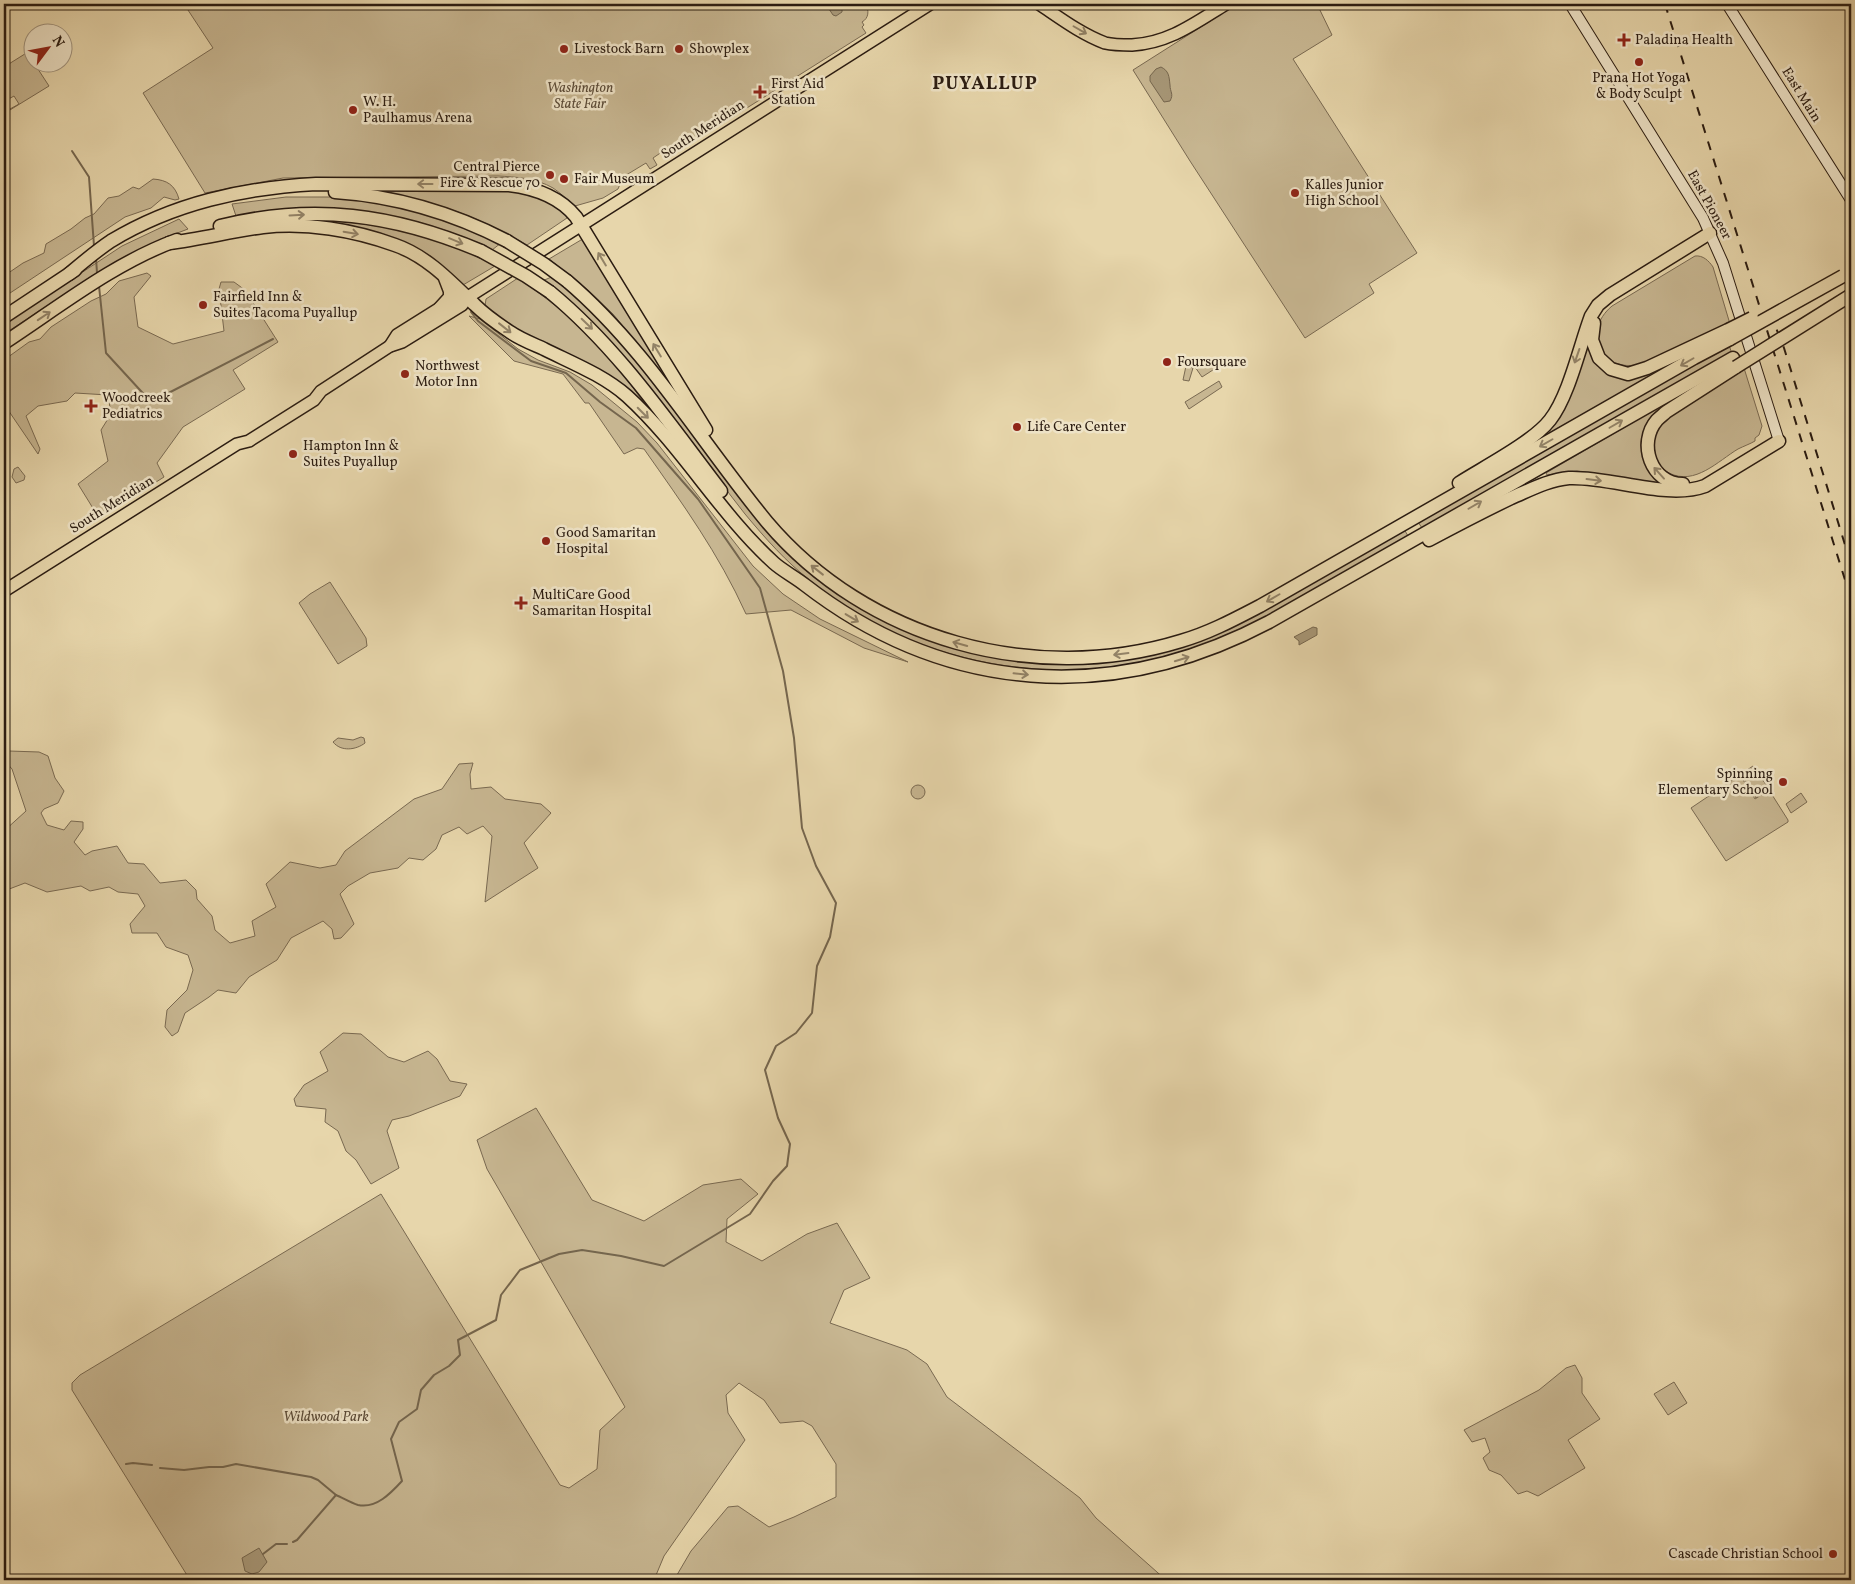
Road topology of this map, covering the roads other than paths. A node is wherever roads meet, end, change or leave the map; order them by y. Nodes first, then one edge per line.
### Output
1 (930, 4) edge
2 (1039, 4) edge
3 (1226, 4) edge
4 (1570, 4) edge
5 (1727, 4) edge
6 (243, 194) junction
7 (1851, 200) edge
8 (250, 224) junction
9 (583, 226) junction
10 (1711, 235) junction
11 (1847, 273) edge
12 (445, 278) junction
13 (1851, 295) edge
14 (468, 297) junction
15 (440, 308) junction
16 (4, 317) edge
17 (1729, 335) junction
18 (4, 343) edge
19 (390, 346) junction
20 (1735, 363) junction
21 (1778, 437) junction
22 (768, 523) junction
23 (1315, 574) junction
24 (798, 580) junction
25 (1326, 589) junction
26 (4, 591) edge

1 - 9 main road, South Meridian
2 -> 3 main road
4 - 10 main road, East Pioneer
5 - 7 main road, East Main
9 -> 6 highway
6 - 16 highway
6 - 22 highway, bridge
8 -> 12 highway
18 -> 8 highway
8 -> 24 highway, bridge
9 - 14 main road, South Meridian
22 -> 9 highway
10 - 17 highway
10 - 21 main road, East Pioneer
10 -> 23 highway
11 - 17 highway, bridge
12 - 14 highway
12 - 15 highway
13 - 20 highway, bridge
14 - 15 main road, South Meridian
14 - 19 main road, South Meridian
14 -> 24 highway
15 - 19 main road, South Meridian
17 -> 23 highway
19 - 26 main road, South Meridian
21 -> 20 highway
25 -> 20 highway
25 -> 21 highway
23 -> 22 highway
24 -> 25 highway

